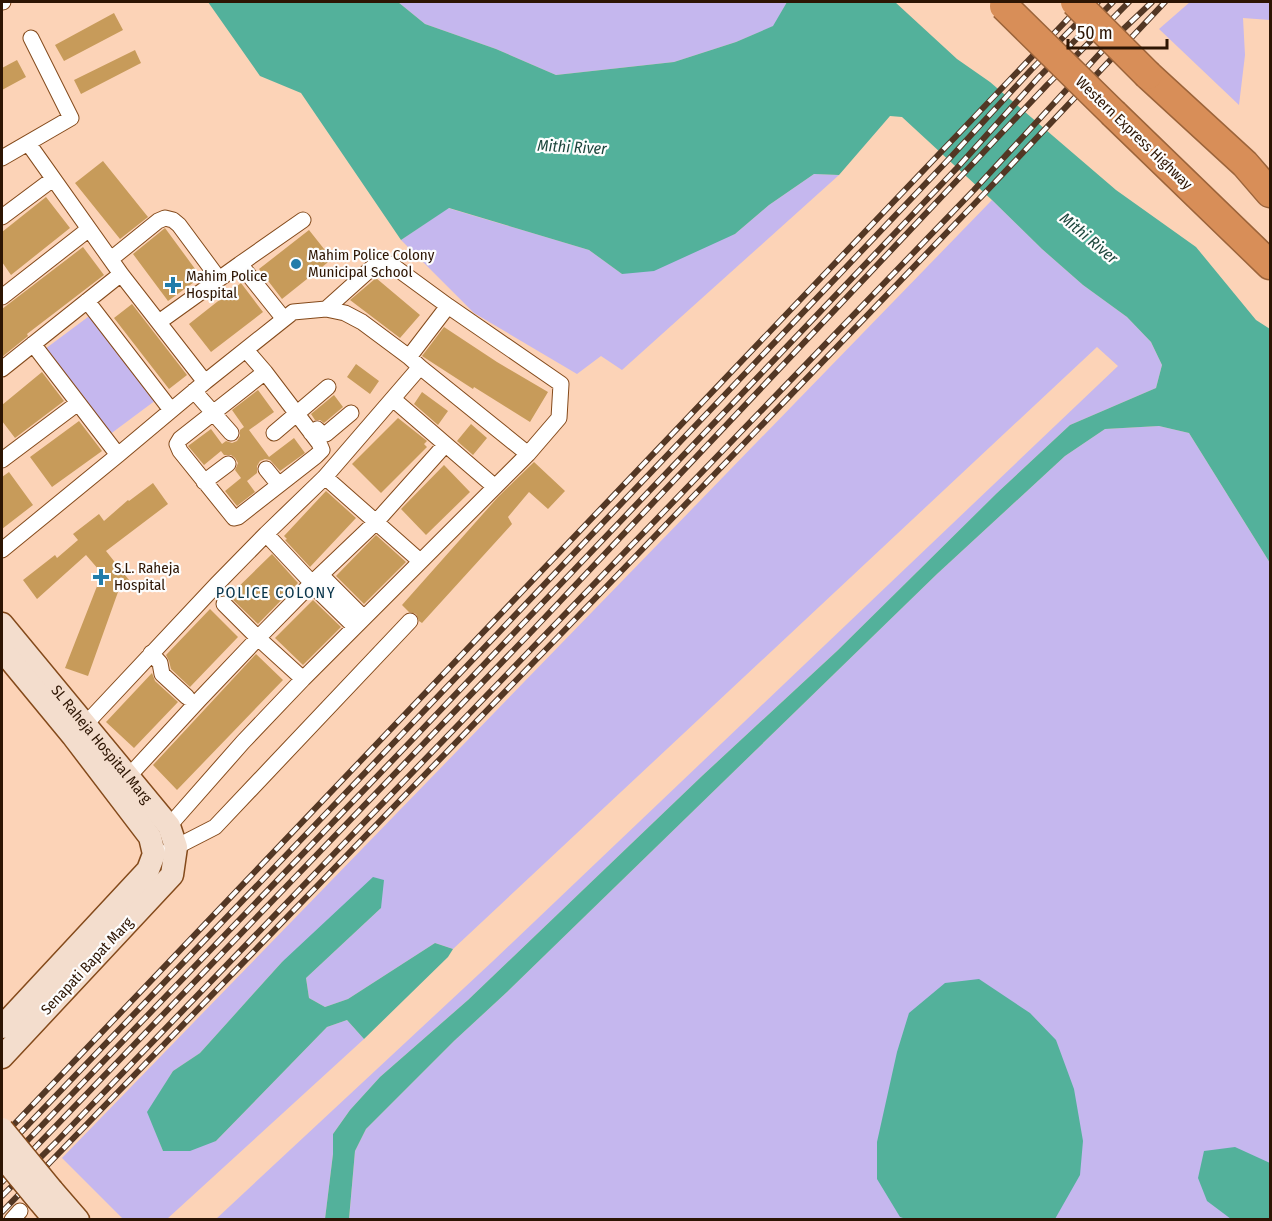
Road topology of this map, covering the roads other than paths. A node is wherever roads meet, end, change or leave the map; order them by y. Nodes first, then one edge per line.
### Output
1 (1075, 2) edge
2 (1001, 4) edge
3 (31, 38) dead end
4 (28, 143) junction
5 (2, 158) edge
6 (1245, 164) junction
7 (53, 179) junction
8 (1270, 186) edge
9 (1270, 193) edge
10 (2, 217) edge
11 (303, 220) dead end
12 (89, 229) junction
13 (111, 259) junction
14 (240, 264) junction
15 (1270, 265) edge
16 (121, 274) junction
17 (219, 279) junction
18 (2, 297) edge
19 (87, 301) junction
20 (448, 306) junction
21 (326, 309) junction
22 (285, 319) junction
23 (159, 322) junction
24 (33, 344) junction
25 (246, 350) junction
26 (414, 362) junction
27 (2, 369) edge
28 (265, 372) junction
29 (200, 386) junction
30 (328, 387) dead end
31 (393, 399) junction
32 (78, 402) junction
33 (171, 410) junction
34 (213, 413) junction
35 (351, 413) dead end
36 (297, 414) junction
37 (328, 432) junction
38 (231, 433) dead end
39 (274, 433) dead end
40 (311, 433) junction
41 (445, 445) junction
42 (346, 453) junction
43 (528, 454) junction
44 (118, 455) junction
45 (2, 460) edge
46 (228, 464) dead end
47 (266, 469) dead end
48 (325, 477) junction
49 (204, 482) junction
50 (279, 486) junction
51 (495, 487) junction
52 (376, 522) junction
53 (266, 534) junction
54 (2, 550) edge
55 (420, 561) junction
56 (315, 581) junction
57 (224, 604) dead end
58 (410, 621) dead end
59 (359, 622) junction
60 (2, 624) edge
61 (258, 638) junction
62 (2, 650) edge
63 (151, 653) junction
64 (303, 679) junction
65 (187, 697) dead end
66 (79, 731) junction
67 (128, 777) junction
68 (172, 837) junction
69 (154, 854) junction
70 (2, 1027) edge
71 (2, 1057) edge
72 (2, 1129) edge
73 (2, 1156) edge
74 (31, 1205) edge
75 (56, 1220) edge
76 (78, 1220) edge

1 - 6 highway, bridge
2 - 15 highway, Western Express Highway, bridge
3 - 4 street
4 - 5 street
4 - 7 street
6 - 8 highway
6 - 9 highway
7 - 10 street
7 - 12 street
11 - 14 street
12 - 13 street
12 - 18 street
13 - 16 street
13 - 17 street
14 - 17 street
14 - 22 street
16 - 19 street
16 - 23 street
17 - 23 street
19 - 24 street
19 - 33 street
20 - 21 street
20 - 26 street
20 - 43 street
21 - 22 street
21 - 26 street
22 - 25 street
23 - 29 street
24 - 27 street
24 - 32 street
25 - 28 street
25 - 29 street
26 - 31 street
26 - 43 street
28 - 34 street
28 - 36 street
29 - 33 street
29 - 34 street
30 - 36 street
31 - 41 street
31 - 42 street
32 - 44 street
32 - 45 street
33 - 44 street
34 - 38 street
34 - 49 street
35 - 37 street
36 - 39 street
36 - 40 street
37 - 40 street
37 - 42 street
40 - 50 street
41 - 51 street
41 - 52 street
42 - 48 street
43 - 51 street
44 - 54 street
46 - 49 street
47 - 50 street
48 - 52 street
48 - 53 street
49 - 50 street
51 - 55 street
52 - 55 street
52 - 56 street
53 - 56 street
53 - 63 street
55 - 59 street
56 - 59 street
56 - 61 street
57 - 61 street
58 - 68 street
59 - 64 street
60 - 66 main road, SL Raheja Hospital Marg
61 - 64 street
61 - 67 street
62 - 66 main road, SL Raheja Hospital Marg
63 - 65 street
63 - 66 street
64 - 68 street
66 - 67 main road, SL Raheja Hospital Marg
66 - 69 main road, SL Raheja Hospital Marg
67 - 68 main road, SL Raheja Hospital Marg
68 - 69 street
68 - 71 main road, Senapati Bapat Marg
69 - 70 main road, Senapati Bapat Marg
72 - 74 main road, bridge
73 - 74 main road, bridge
74 - 75 main road
74 - 76 main road

